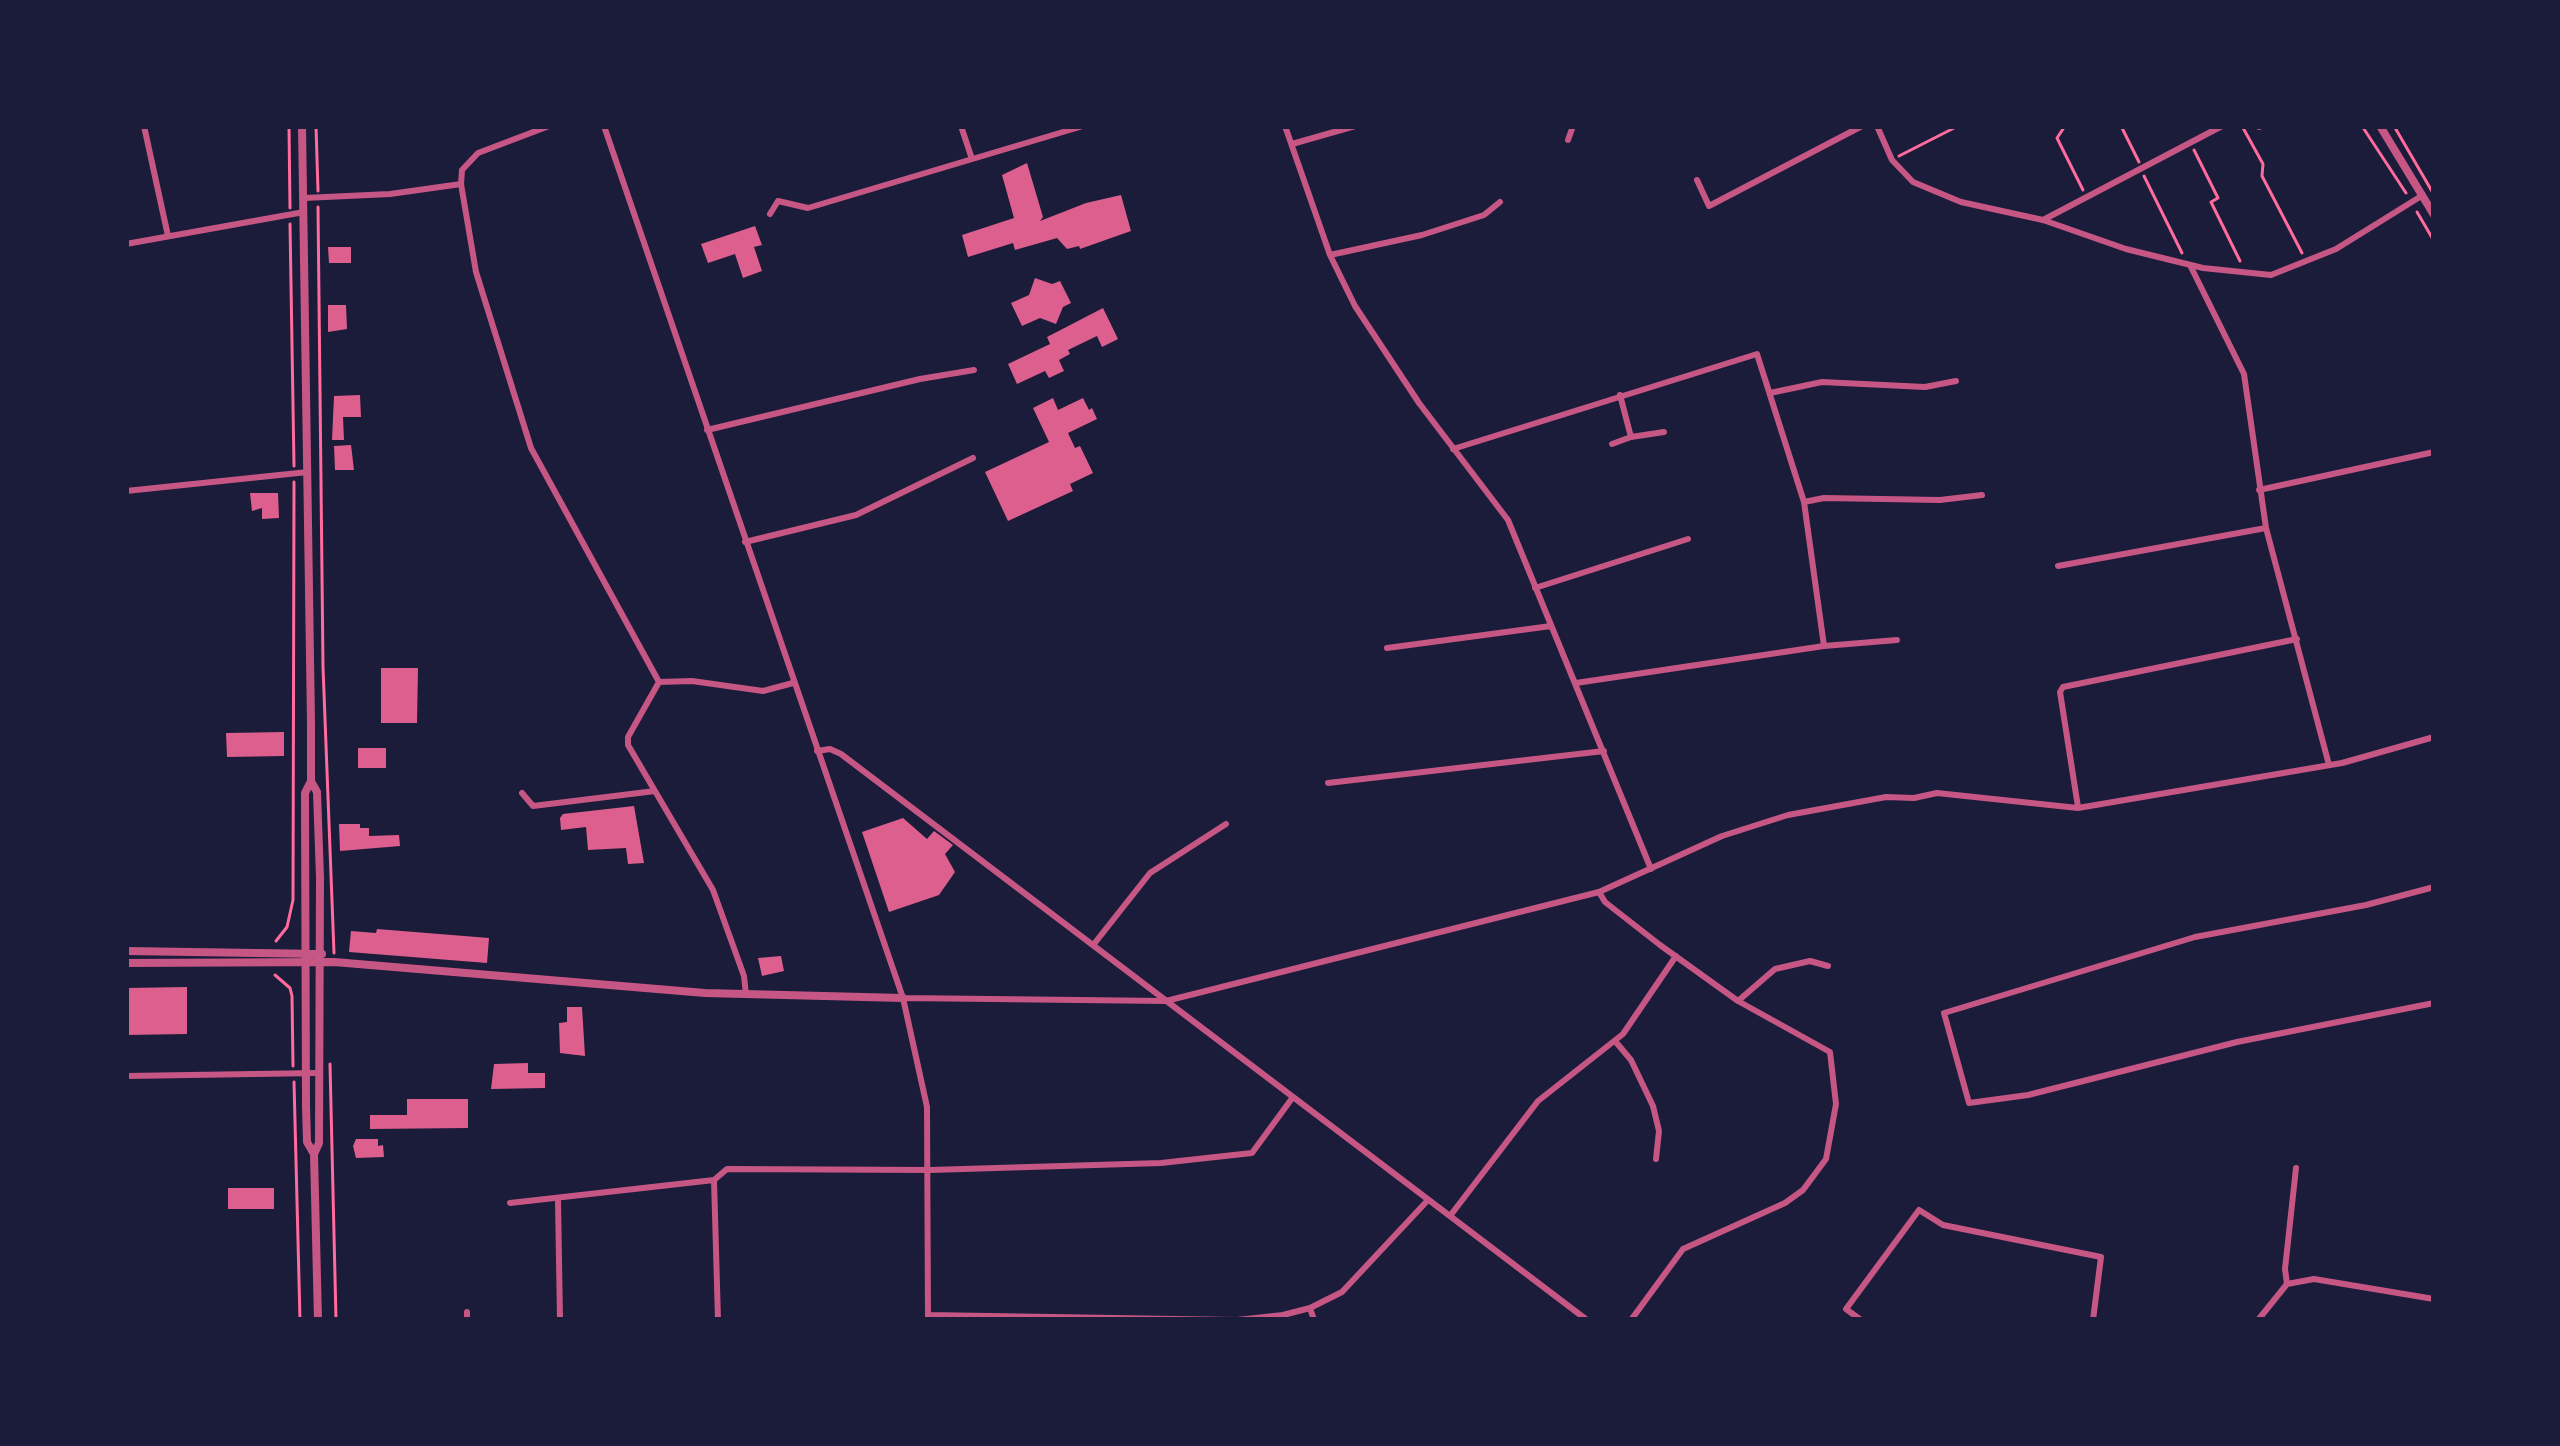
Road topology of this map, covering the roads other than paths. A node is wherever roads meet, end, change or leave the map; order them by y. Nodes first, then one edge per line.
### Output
1 (144, 126) edge
2 (302, 126) edge
3 (549, 126) edge
4 (604, 126) edge
5 (962, 126) edge
6 (1082, 126) edge
7 (1285, 126) edge
8 (1355, 126) edge
9 (1573, 126) edge
10 (1862, 126) edge
11 (1877, 126) edge
12 (2222, 126) edge
13 (2380, 126) edge
14 (1568, 140) dead end
15 (1292, 144) junction
16 (972, 159) junction
17 (1697, 180) dead end
18 (461, 184) junction
19 (2428, 195) edge
20 (304, 198) junction
21 (1500, 202) dead end
22 (304, 212) junction
23 (770, 214) dead end
24 (2434, 215) edge
25 (2043, 220) junction
26 (168, 236) junction
27 (126, 244) edge
28 (1330, 255) junction
29 (2188, 264) junction
30 (974, 370) dead end
31 (1956, 381) dead end
32 (1770, 393) junction
33 (1620, 395) junction
34 (706, 430) junction
35 (1664, 432) dead end
36 (1631, 437) junction
37 (1612, 444) dead end
38 (1454, 449) junction
39 (2434, 452) edge
40 (973, 458) dead end
41 (308, 472) junction
42 (126, 490) edge
43 (2259, 490) junction
44 (1982, 495) dead end
45 (1804, 502) junction
46 (2266, 528) junction
47 (1688, 539) dead end
48 (745, 542) junction
49 (2058, 566) dead end
50 (1535, 588) junction
51 (1551, 626) junction
52 (2297, 639) junction
53 (1898, 640) dead end
54 (1824, 646) junction
55 (1387, 648) dead end
56 (659, 682) junction
57 (1576, 682) junction
58 (794, 683) junction
59 (2434, 736) edge
60 (817, 751) junction
61 (1604, 752) junction
62 (2329, 765) junction
63 (311, 782) junction
64 (1328, 783) dead end
65 (655, 791) junction
66 (522, 794) dead end
67 (2078, 808) junction
68 (1226, 824) dead end
69 (1651, 869) junction
70 (2434, 887) edge
71 (1599, 892) junction
72 (1094, 944) junction
73 (126, 951) edge
74 (306, 952) junction
75 (319, 952) junction
76 (1676, 956) junction
77 (334, 962) junction
78 (126, 963) edge
79 (306, 964) junction
80 (319, 964) junction
81 (1828, 966) dead end
82 (746, 995) junction
83 (903, 998) junction
84 (1166, 1001) junction
85 (1738, 1001) junction
86 (2434, 1003) edge
87 (1615, 1041) junction
88 (305, 1072) junction
89 (318, 1072) junction
90 (126, 1076) edge
91 (1293, 1097) junction
92 (314, 1154) junction
93 (1656, 1159) dead end
94 (2296, 1168) dead end
95 (930, 1170) junction
96 (714, 1180) junction
97 (558, 1200) junction
98 (1429, 1200) junction
99 (510, 1203) dead end
100 (1450, 1216) junction
101 (2287, 1284) junction
102 (2434, 1299) edge
103 (1310, 1308) junction
104 (928, 1317) edge
105 (318, 1320) edge
106 (560, 1320) edge
107 (718, 1320) edge
108 (1314, 1320) edge
109 (1588, 1320) edge
110 (1631, 1320) edge
111 (1861, 1320) edge
112 (2093, 1320) edge
113 (2258, 1320) edge

1 - 26 street
2 - 20 street
3 - 18 street
4 - 34 street
5 - 16 street
6 - 16 street
7 - 15 street
8 - 15 street
9 - 14 street
10 - 17 street
11 - 25 street
12 - 25 street
13 - 19 street
15 - 28 street
16 - 23 street
18 - 20 street
18 - 56 street
19 - 24 street
19 - 29 street
20 - 22 street
21 - 28 street
22 - 26 street
22 - 41 street
25 - 29 street
26 - 27 street
28 - 38 street
29 - 43 street
30 - 34 street
31 - 32 street
32 - 33 street
32 - 45 street
33 - 36 street
33 - 38 street
34 - 48 street
35 - 36 street
36 - 37 street
38 - 50 street
39 - 43 street
40 - 48 street
41 - 42 street
41 - 63 street
43 - 46 street
44 - 45 street
45 - 54 street
46 - 49 street
46 - 52 street
47 - 50 street
48 - 58 street
50 - 51 street
51 - 55 street
51 - 57 street
52 - 62 street
52 - 67 street
53 - 54 street
54 - 57 street
56 - 58 street
56 - 65 street
57 - 61 street
58 - 60 street
59 - 62 street
60 - 72 street
60 - 83 street
61 - 64 street
61 - 69 street
62 - 67 street
63 - 74 street
63 - 75 street
65 - 66 street
65 - 82 street
67 - 69 street
68 - 72 street
69 - 71 street
70 - 86 street
71 - 76 street
71 - 84 street
72 - 84 street
73 - 74 street
74 - 75 street
74 - 79 street
75 - 77 street
75 - 80 street
76 - 85 street
76 - 87 street
77 - 80 street
77 - 82 street
78 - 79 street
79 - 80 street
79 - 88 street
80 - 89 street
81 - 85 street
82 - 83 street
83 - 84 street
83 - 95 street
84 - 91 street
85 - 110 street
87 - 93 street
87 - 100 street
88 - 89 street
88 - 90 street
88 - 92 street
89 - 92 street
91 - 95 street
91 - 98 street
92 - 105 street
94 - 101 street
95 - 96 street
95 - 104 street
96 - 97 street
96 - 107 street
97 - 99 street
97 - 106 street
98 - 100 street
98 - 103 street
100 - 109 street
101 - 102 street
101 - 113 street
103 - 104 street
103 - 108 street
111 - 112 street

